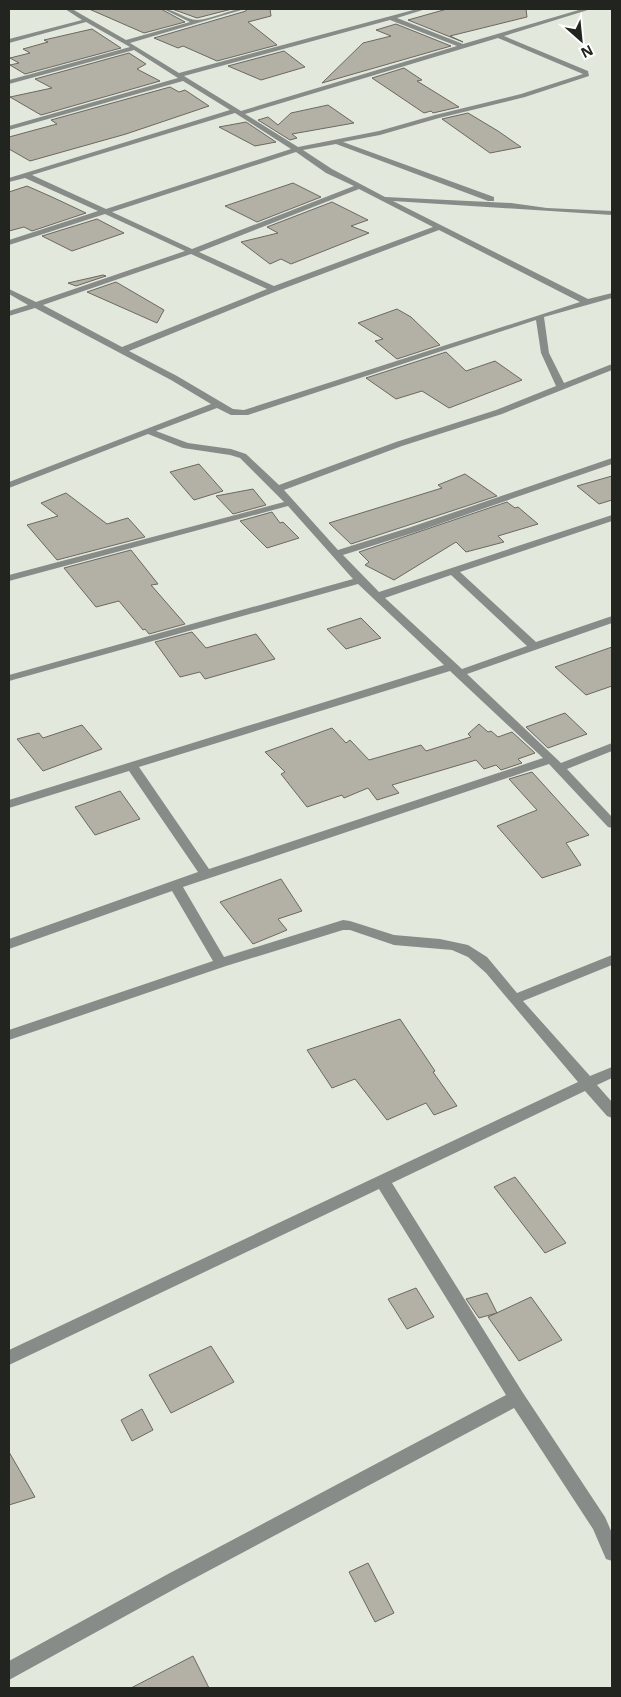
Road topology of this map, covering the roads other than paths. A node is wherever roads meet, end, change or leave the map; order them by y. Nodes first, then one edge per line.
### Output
1 (68, 9) edge
2 (166, 9) edge
3 (242, 9) edge
4 (400, 9) edge
5 (423, 9) edge
6 (588, 9) edge
7 (410, 12) junction
8 (391, 18) junction
9 (88, 20) junction
10 (195, 22) junction
11 (500, 36) junction
12 (9, 41) edge
13 (125, 42) junction
14 (464, 47) junction
15 (135, 48) junction
16 (181, 77) junction
17 (9, 82) edge
18 (238, 112) junction
19 (9, 128) edge
20 (336, 142) junction
21 (297, 148) junction
22 (25, 175) junction
23 (9, 180) edge
24 (359, 187) junction
25 (383, 198) junction
26 (511, 205) junction
27 (104, 211) junction
28 (612, 213) edge
29 (437, 228) junction
30 (9, 243) edge
31 (193, 250) junction
32 (274, 289) junction
33 (9, 291) edge
34 (612, 294) edge
35 (586, 302) junction
36 (35, 305) junction
37 (9, 314) edge
38 (540, 316) junction
39 (121, 351) junction
40 (612, 367) edge
41 (562, 388) junction
42 (218, 404) junction
43 (150, 432) junction
44 (612, 461) edge
45 (9, 485) edge
46 (278, 489) junction
47 (290, 503) junction
48 (612, 518) edge
49 (335, 554) junction
50 (453, 572) junction
51 (9, 578) edge
52 (360, 580) junction
53 (379, 596) junction
54 (612, 619) edge
55 (535, 647) junction
56 (457, 670) junction
57 (9, 678) edge
58 (612, 747) edge
59 (555, 763) junction
60 (133, 767) junction
61 (9, 804) edge
62 (612, 824) edge
63 (206, 874) junction
64 (175, 885) junction
65 (9, 944) edge
66 (610, 958) edge
67 (221, 963) junction
68 (514, 999) junction
69 (9, 1035) edge
70 (612, 1072) edge
71 (587, 1082) junction
72 (612, 1112) edge
73 (383, 1182) junction
74 (9, 1358) edge
75 (516, 1398) junction
76 (612, 1553) edge
77 (9, 1671) edge

1 - 9 street
2 - 10 street
3 - 10 street
4 - 7 street
5 - 7 street
6 - 11 street
7 - 8 street
8 - 14 street
8 - 16 street
9 - 12 street
9 - 13 street
10 - 13 street
11 - 14 street
11 - 20 street
13 - 15 street
14 - 18 street
15 - 16 street
15 - 17 street
16 - 18 street
16 - 19 street
18 - 21 street
18 - 22 street
20 - 21 street
20 - 26 street
21 - 24 street
21 - 27 street
22 - 23 street
22 - 27 street
24 - 25 street
24 - 31 street
25 - 26 street
25 - 29 street
26 - 28 street
27 - 30 street
27 - 31 street
29 - 32 street
29 - 35 street
31 - 32 street
31 - 36 street
32 - 39 street
33 - 36 street
34 - 35 street
35 - 38 street
36 - 37 street
36 - 39 street
38 - 41 street
38 - 42 street
39 - 42 street
40 - 41 street
41 - 46 street
42 - 43 street
43 - 45 street
43 - 46 street
44 - 49 street
46 - 47 street
47 - 49 street
47 - 51 street
48 - 50 street
49 - 52 street
50 - 53 street
50 - 55 street
52 - 53 street
52 - 57 street
53 - 56 street
54 - 55 street
55 - 56 street
56 - 59 street
56 - 60 street
58 - 59 street
59 - 62 street
59 - 63 street
60 - 61 street
60 - 63 street
63 - 64 street
64 - 65 street
64 - 67 street
66 - 68 street
67 - 68 street
67 - 69 street
68 - 71 street
70 - 71 street
71 - 72 street
71 - 73 street
73 - 74 street
73 - 75 street
75 - 76 street
75 - 77 street

